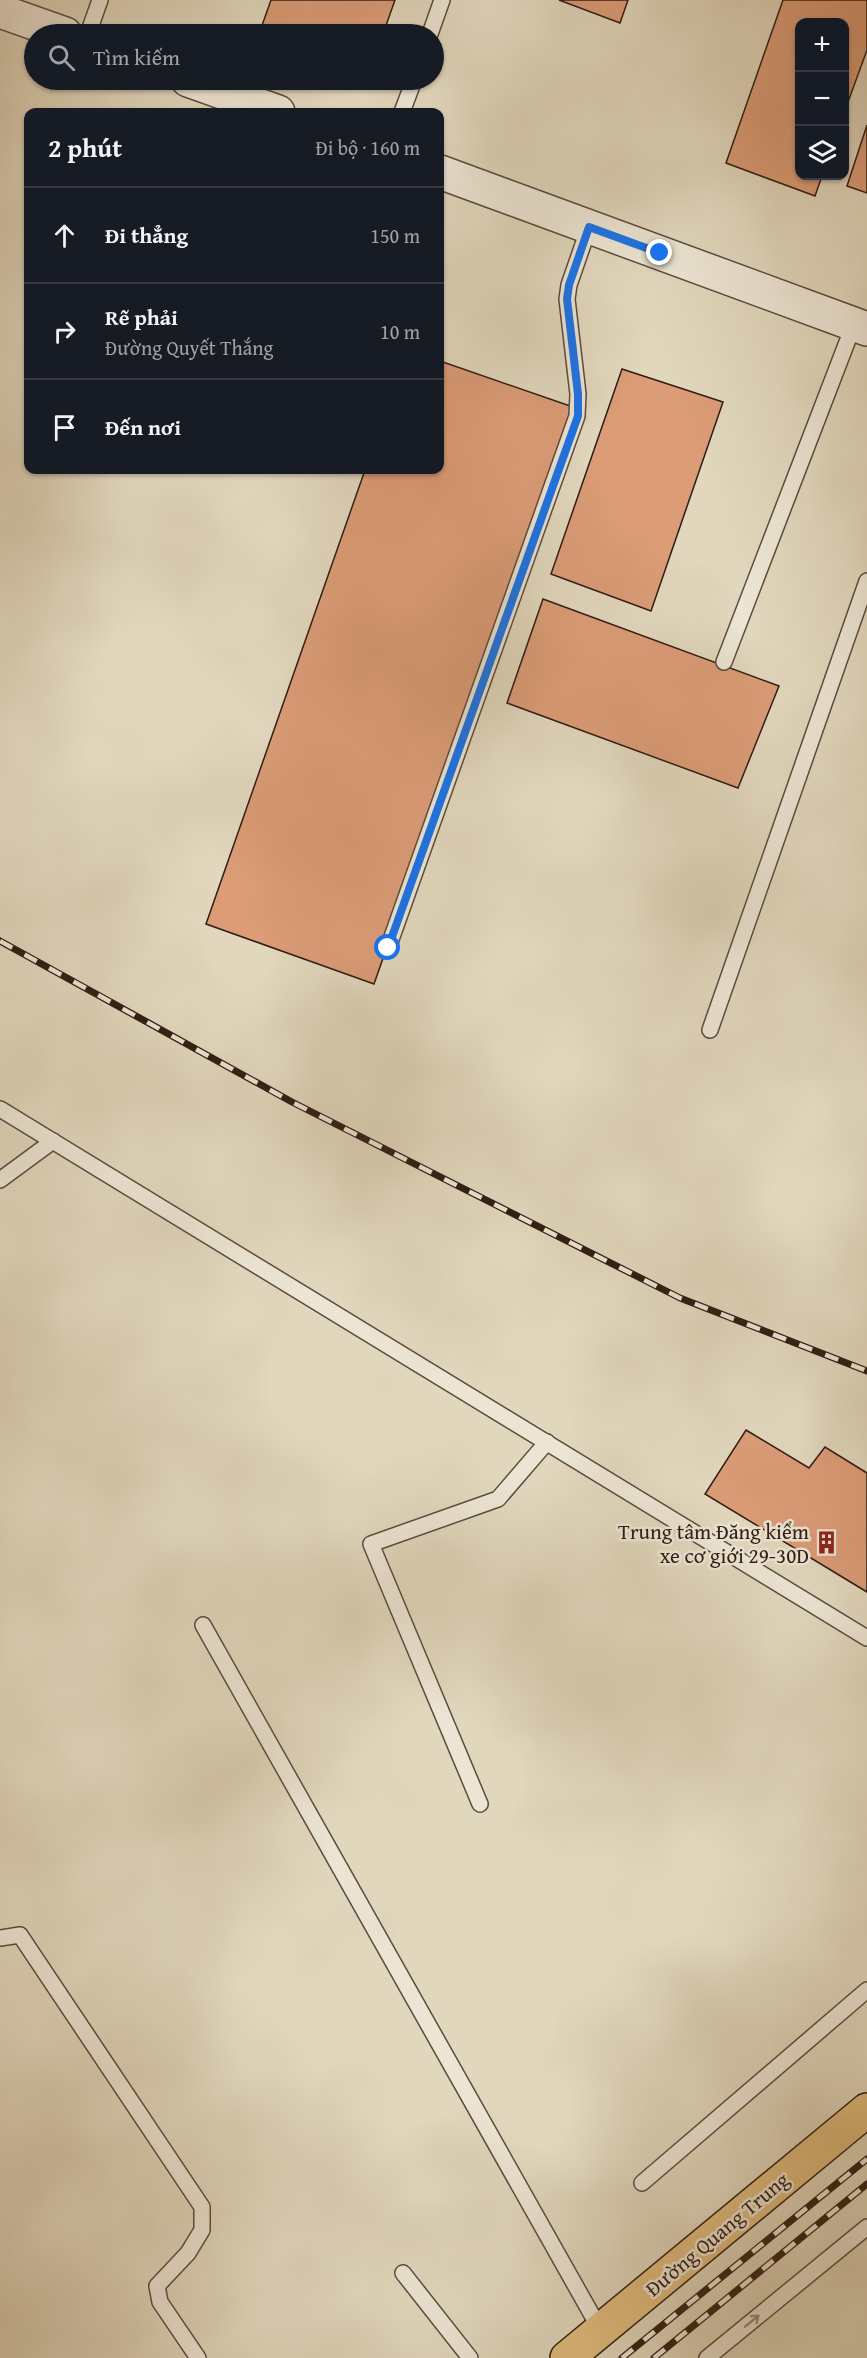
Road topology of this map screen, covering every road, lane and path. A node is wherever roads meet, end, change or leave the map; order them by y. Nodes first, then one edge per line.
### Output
1 (100, 0) edge
2 (442, 0) edge
3 (0, 11) edge
4 (36, 24) edge
5 (92, 24) edge
6 (434, 24) edge
7 (216, 90) edge
8 (410, 90) edge
9 (267, 108) edge
10 (404, 108) edge
11 (444, 173) edge
12 (589, 227) junction
13 (860, 327) edge
14 (867, 580) edge
15 (724, 662) dead end
16 (388, 948) dead end
17 (710, 1030) dead end
18 (0, 1109) edge
19 (53, 1141) junction
20 (0, 1180) edge
21 (547, 1442) junction
22 (202, 1625) dead end
23 (867, 1638) edge
24 (480, 1804) dead end
25 (0, 1938) edge
26 (867, 1990) edge
27 (867, 2110) edge
28 (642, 2183) dead end
29 (867, 2227) edge
30 (403, 2273) dead end
31 (601, 2331) junction
32 (198, 2358) edge
33 (470, 2358) edge
34 (567, 2358) edge
35 (706, 2358) edge

1 - 5 lane
2 - 6 lane
3 - 4 street
7 - 9 street
8 - 10 lane
11 - 12 street
12 - 13 street
12 - 16 lane
13 - 15 lane
14 - 17 lane
18 - 19 lane
19 - 20 lane
19 - 21 lane
21 - 23 lane
21 - 24 lane
22 - 31 lane
25 - 32 lane
26 - 28 lane
27 - 31 highway, Đường Quang Trung
35 -> 29 lane
30 - 33 lane
31 - 34 highway, Đường Quang Trung

